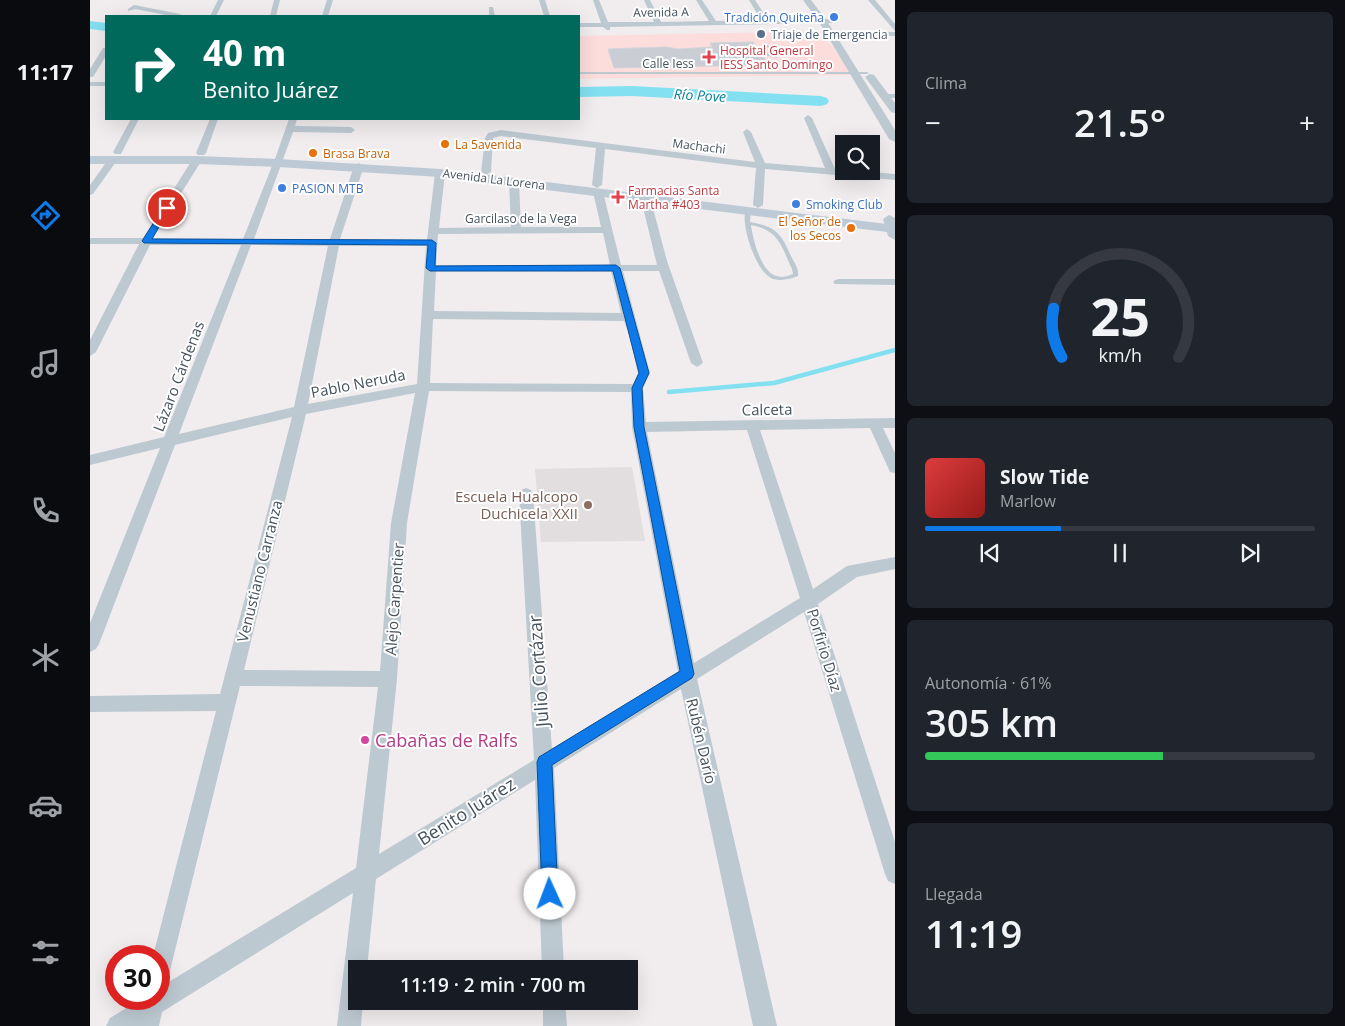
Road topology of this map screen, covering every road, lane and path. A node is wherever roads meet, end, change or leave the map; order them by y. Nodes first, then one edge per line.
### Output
1 (221, 0) edge
2 (277, 0) edge
3 (330, 0) edge
4 (542, 0) edge
5 (596, 0) edge
6 (647, 0) edge
7 (699, 0) edge
8 (752, 0) edge
9 (807, 0) edge
10 (871, 0) edge
11 (436, 7) dead end
12 (824, 7) dead end
13 (381, 8) dead end
14 (491, 8) dead end
15 (165, 15) edge
16 (176, 15) edge
17 (214, 15) edge
18 (273, 15) edge
19 (325, 15) edge
20 (381, 15) edge
21 (436, 15) edge
22 (492, 15) edge
23 (547, 15) edge
24 (828, 19) junction
25 (765, 20) junction
26 (713, 21) junction
27 (658, 22) junction
28 (580, 24) edge
29 (606, 25) junction
30 (895, 29) edge
31 (842, 33) junction
32 (895, 34) edge
33 (768, 46) dead end
34 (580, 47) edge
35 (588, 47) dead end
36 (105, 52) edge
37 (776, 57) dead end
38 (859, 71) junction
39 (580, 73) edge
40 (90, 75) edge
41 (90, 84) edge
42 (105, 84) edge
43 (890, 96) edge
44 (895, 110) edge
45 (808, 118) dead end
46 (134, 120) edge
47 (214, 120) edge
48 (293, 120) edge
49 (291, 129) junction
50 (351, 130) dead end
51 (747, 132) dead end
52 (895, 139) edge
53 (601, 147) junction
54 (90, 153) edge
55 (116, 155) junction
56 (199, 157) junction
57 (90, 160) edge
58 (280, 160) junction
59 (359, 166) junction
60 (761, 166) junction
61 (831, 171) junction
62 (486, 172) junction
63 (440, 173) junction
64 (895, 178) edge
65 (514, 182) junction
66 (597, 189) junction
67 (90, 192) edge
68 (646, 198) junction
69 (751, 213) junction
70 (893, 226) edge
71 (516, 230) junction
72 (608, 230) junction
73 (433, 237) junction
74 (90, 241) edge
75 (146, 241) junction
76 (246, 242) junction
77 (334, 242) junction
78 (430, 268) junction
79 (616, 268) junction
80 (665, 268) junction
81 (839, 282) dead end
82 (895, 282) edge
83 (428, 315) junction
84 (628, 317) junction
85 (90, 352) edge
86 (697, 363) dead end
87 (423, 387) junction
88 (637, 388) junction
89 (300, 410) junction
90 (874, 423) junction
91 (895, 423) edge
92 (752, 426) junction
93 (639, 427) junction
94 (171, 440) junction
95 (90, 460) edge
96 (895, 468) edge
97 (526, 494) dead end
98 (895, 563) edge
99 (809, 600) junction
100 (90, 644) edge
101 (687, 674) junction
102 (233, 678) junction
103 (388, 679) junction
104 (227, 702) junction
105 (90, 704) edge
106 (544, 762) junction
107 (366, 874) junction
108 (895, 874) edge
109 (167, 945) edge
110 (553, 960) edge
111 (170, 998) edge
112 (151, 1010) edge
113 (554, 1010) edge
114 (118, 1026) edge
115 (349, 1026) edge
116 (555, 1026) edge
117 (765, 1026) edge

1 - 17 street
2 - 18 street
3 - 19 street
4 - 23 street
5 - 29 street
6 - 27 street
7 - 26 street
8 - 25 street
9 - 24 street
10 - 30 street
11 - 21 street
12 - 24 street
13 - 20 street
14 - 22 street
15 - 16 street
24 - 25 street, Avenida A
24 - 31 street
24 - 38 street
25 - 26 street, Avenida A
26 - 27 street, Avenida A
27 - 29 street, Avenida A
28 - 29 street, Avenida A
31 - 32 street
31 - 38 street
33 - 37 lane
34 - 35 lane
36 - 40 street
38 - 39 lane, Calle Iess
38 - 43 street
38 - 52 street
41 - 42 street
43 - 44 street
45 - 61 street
46 - 55 street
47 - 56 street
48 - 49 street, Lázaro Cárdenas
49 - 50 street
49 - 58 street, Lázaro Cárdenas
51 - 60 street
53 - 60 street, Machachi
53 - 62 street, Machachi
53 - 66 street
54 - 55 main road, Avenida La Lorena
55 - 56 main road, Avenida La Lorena
55 - 57 main road, Avenida La Lorena
55 - 67 street
56 - 58 main road, Avenida La Lorena
56 - 75 street
58 - 59 main road, Avenida La Lorena
58 - 62 main road, Avenida La Lorena
58 - 76 street, Lázaro Cárdenas
59 - 63 main road, Avenida La Lorena
59 - 77 street, Venustiano Carranza
60 - 61 street, Machachi
60 - 69 street
61 - 64 street, Machachi
62 - 66 main road, Avenida La Lorena
63 - 65 main road, Avenida La Lorena
63 - 73 street, Alejo Carpentier
65 - 66 main road, Avenida La Lorena
65 - 71 street
66 - 68 main road, Avenida La Lorena
66 - 69 main road, Avenida La Lorena
66 - 72 street, Rubén Darío
68 - 69 main road, Avenida La Lorena
68 - 80 street
69 - 69 lane
69 - 70 main road, Avenida La Lorena
71 - 72 street, Garcilaso de la Vega
71 - 73 street, Garcilaso de la Vega
72 - 79 street, Rubén Darío
73 - 77 street, Garcilaso de la Vega
73 - 78 street, Alejo Carpentier
74 - 75 street, Garcilaso de la Vega
75 - 76 street, Garcilaso de la Vega
75 - 85 street
76 - 77 street, Garcilaso de la Vega
76 - 94 street, Lázaro Cárdenas
77 - 89 street, Venustiano Carranza
78 - 79 street
78 - 83 street, Alejo Carpentier
79 - 80 street
79 - 84 street, Rubén Darío
80 - 86 street
81 - 82 street
83 - 84 street
83 - 87 street, Alejo Carpentier
84 - 88 street, Rubén Darío
87 - 88 street, Pablo Neruda
87 - 89 street, Pablo Neruda
87 - 103 street, Alejo Carpentier
88 - 93 street, Rubén Darío
89 - 94 street, Pablo Neruda
89 - 102 street, Venustiano Carranza
90 - 91 street, Calceta
90 - 92 street, Calceta
90 - 96 street
92 - 93 street, Calceta
92 - 99 street, Porfirio Díaz
93 - 101 street, Rubén Darío
94 - 95 street, Pablo Neruda
94 - 100 street, Lázaro Cárdenas
97 - 106 street, Julio Cortázar
98 - 99 street, Benito Juárez
99 - 101 street, Benito Juárez
99 - 108 street, Porfirio Díaz
101 - 106 street, Benito Juárez
101 - 117 street, Rubén Darío
102 - 103 street
102 - 104 street, Venustiano Carranza
103 - 107 street, Alejo Carpentier
104 - 105 street
104 - 109 street, Venustiano Carranza
106 - 107 street, Benito Juárez
106 - 110 street, Julio Cortázar
107 - 111 street, Benito Juárez
107 - 115 street, Alejo Carpentier
112 - 114 street, Benito Juárez
113 - 116 street

